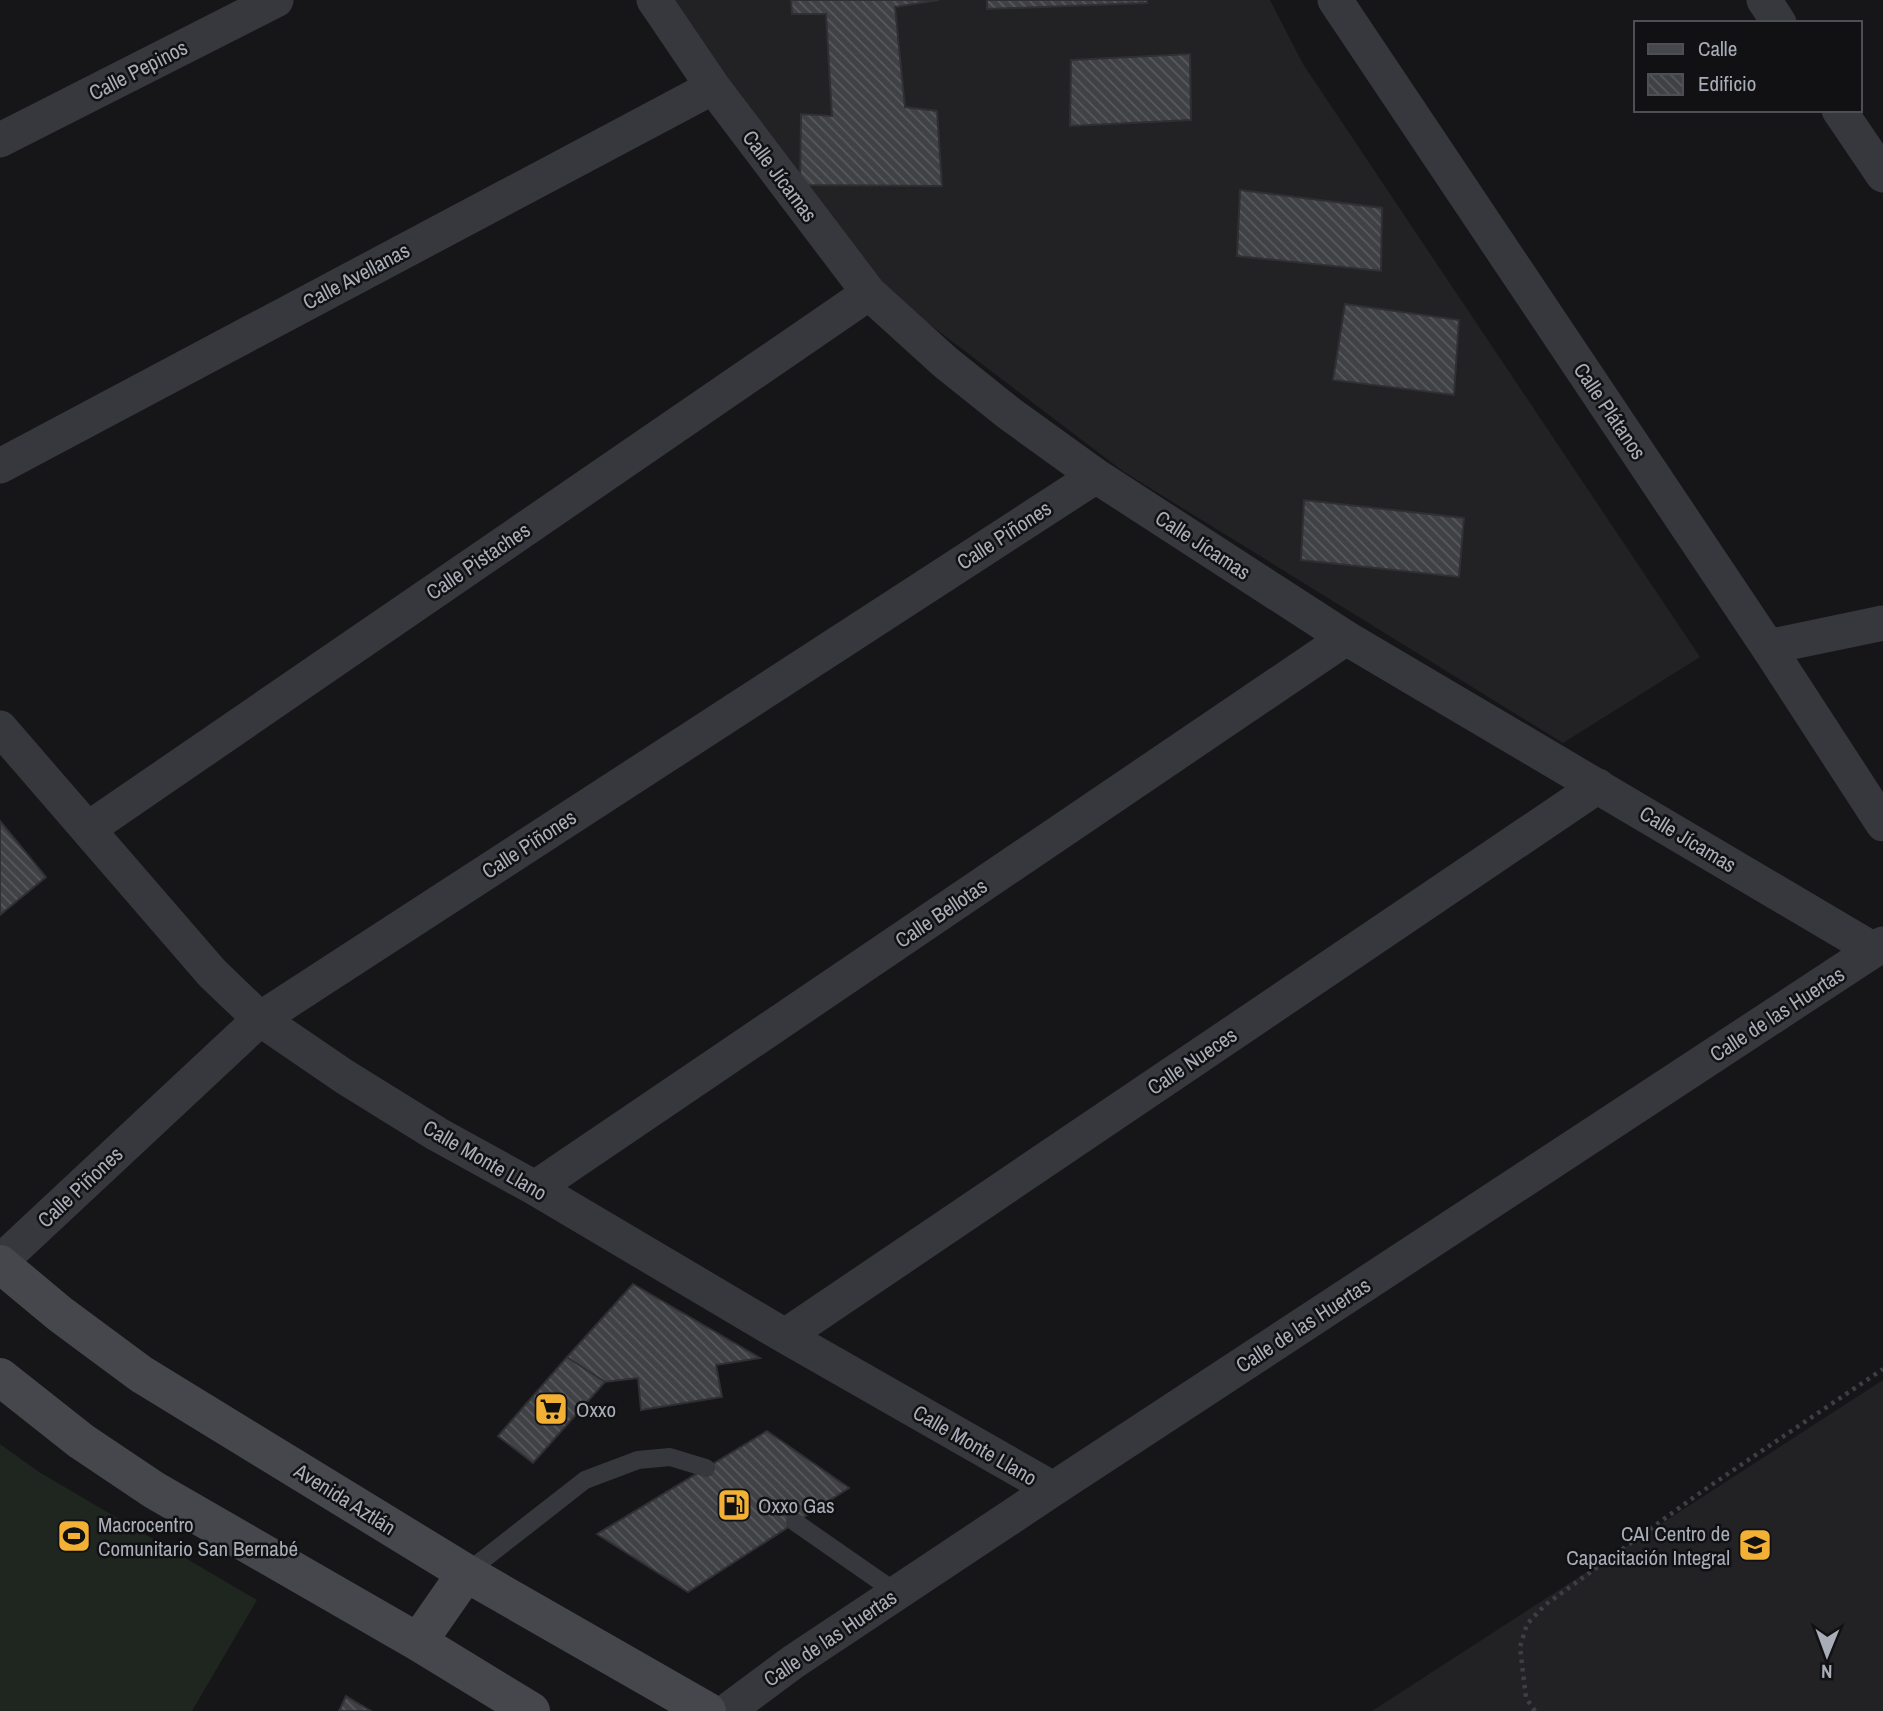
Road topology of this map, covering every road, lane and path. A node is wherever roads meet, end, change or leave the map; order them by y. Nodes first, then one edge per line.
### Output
1 (276, 0) edge
2 (654, 0) edge
3 (1335, 0) edge
4 (1764, 0) edge
5 (1778, 21) edge
6 (713, 87) junction
7 (1840, 112) edge
8 (0, 140) edge
9 (1883, 175) edge
10 (869, 293) junction
11 (0, 466) edge
12 (1096, 476) junction
13 (1883, 623) edge
14 (1346, 638) junction
15 (1768, 647) junction
16 (0, 728) edge
17 (1598, 786) junction
18 (1883, 824) edge
19 (88, 829) junction
20 (1878, 947) edge
21 (260, 1019) junction
22 (535, 1188) junction
23 (0, 1263) edge
24 (785, 1336) junction
25 (1883, 1369) edge
26 (0, 1377) edge
27 (706, 1468) dead end
28 (1053, 1489) junction
29 (795, 1522) dead end
30 (466, 1573) junction
31 (897, 1593) junction
32 (418, 1642) junction
33 (531, 1711) edge
34 (706, 1711) edge
35 (727, 1711) edge
36 (1535, 1711) edge

1 - 8 street, Calle Pepinos
2 - 6 street, Calle Jícamas
3 - 15 street, Calle Plátanos
4 - 5 street
6 - 10 street, Calle Jícamas
6 - 11 street, Calle Avellanas
7 - 9 street
10 - 12 street, Calle Jícamas
10 - 19 street, Calle Pistaches
12 - 14 street, Calle Jícamas
12 - 21 street, Calle Piñones
13 - 15 street
14 - 17 street, Calle Jícamas
14 - 22 street, Calle Bellotas
15 - 18 street, Calle Plátanos
16 - 19 street, Calle Monte Llano
17 - 20 street, Calle Jícamas
17 - 24 street, Calle Nueces
19 - 21 street, Calle Monte Llano
20 - 28 street, Calle de las Huertas
21 - 22 street, Calle Monte Llano
21 - 23 street, Calle Piñones
22 - 24 street, Calle Monte Llano
23 - 30 main road, Avenida Aztlán
24 - 28 street, Calle Monte Llano
25 - 36 path
26 - 32 main road
27 - 30 lane
28 - 31 street, Calle de las Huertas
29 - 31 lane
30 - 32 main road
30 - 34 main road, Avenida Aztlán
31 - 35 street, Calle de las Huertas
32 - 33 main road

